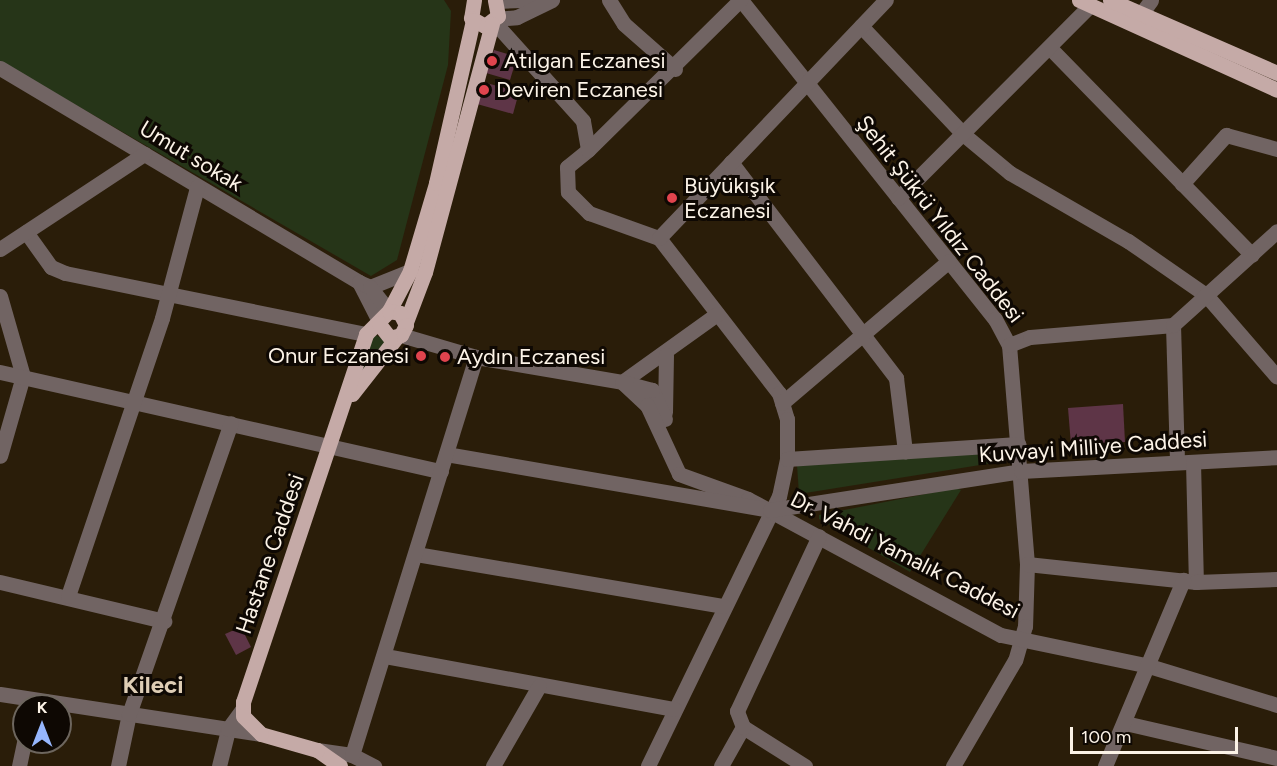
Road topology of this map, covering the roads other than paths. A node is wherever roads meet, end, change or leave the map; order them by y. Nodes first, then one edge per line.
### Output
1 (495, 0) edge
2 (529, 0) edge
3 (552, 0) edge
4 (609, 0) edge
5 (740, 0) edge
6 (886, 0) edge
7 (1110, 0) edge
8 (1151, 0) edge
9 (1085, 2) edge
10 (471, 7) edge
11 (1142, 14) junction
12 (494, 22) junction
13 (861, 26) junction
14 (1050, 48) junction
15 (0, 68) edge
16 (675, 69) junction
17 (1277, 73) edge
18 (805, 84) junction
19 (1277, 90) edge
20 (963, 134) junction
21 (1277, 149) edge
22 (588, 150) junction
23 (144, 154) junction
24 (731, 162) junction
25 (1182, 184) junction
26 (197, 187) junction
27 (898, 198) junction
28 (1277, 231) edge
29 (26, 232) junction
30 (659, 238) junction
31 (0, 249) edge
32 (1252, 255) junction
33 (949, 261) junction
34 (410, 271) junction
35 (364, 284) junction
36 (169, 295) junction
37 (1206, 295) junction
38 (0, 296) edge
39 (717, 314) junction
40 (382, 319) junction
41 (1173, 325) junction
42 (401, 332) junction
43 (864, 333) junction
44 (366, 334) junction
45 (1009, 345) junction
46 (666, 355) junction
47 (476, 357) junction
48 (0, 372) edge
49 (23, 376) junction
50 (1277, 377) edge
51 (622, 382) junction
52 (346, 401) junction
53 (133, 402) junction
54 (782, 403) junction
55 (665, 420) junction
56 (231, 423) junction
57 (1019, 444) junction
58 (331, 447) junction
59 (905, 452) junction
60 (446, 454) junction
61 (667, 454) junction
62 (0, 456) edge
63 (1277, 457) edge
64 (787, 459) junction
65 (1177, 462) junction
66 (1193, 462) junction
67 (441, 471) junction
68 (1021, 471) junction
69 (770, 510) junction
70 (819, 537) junction
71 (416, 554) junction
72 (1027, 564) junction
73 (1277, 579) edge
74 (1190, 581) junction
75 (0, 582) edge
76 (68, 596) junction
77 (724, 606) junction
78 (164, 621) junction
79 (1023, 640) junction
80 (385, 656) junction
81 (1149, 666) junction
82 (539, 686) junction
83 (1277, 705) edge
84 (72, 707) edge
85 (674, 709) junction
86 (129, 714) junction
87 (245, 716) junction
88 (1125, 723) junction
89 (743, 727) junction
90 (228, 729) junction
91 (261, 734) junction
92 (317, 750) junction
93 (352, 755) junction
94 (1277, 758) edge
95 (117, 766) edge
96 (219, 766) edge
97 (340, 766) edge
98 (374, 766) edge
99 (493, 766) edge
100 (648, 766) edge
101 (721, 766) edge
102 (805, 766) edge
103 (953, 766) edge
104 (1105, 766) edge

1 - 2 street
1 - 12 main road, Hastane Caddesi
3 - 12 street
4 - 16 street
5 - 16 street
5 - 18 street, Şehit Şükrü Yıldız Caddesi
6 - 13 street
7 - 11 main road
8 - 11 street
9 - 14 street
9 - 19 main road
10 - 12 main road
10 - 34 main road
11 - 17 main road
12 - 22 street
12 - 42 main road, Hastane Caddesi
13 - 18 street
13 - 20 street
14 - 20 street
14 - 25 street
15 - 23 street, Umut sokak
16 - 22 street
18 - 24 street
18 - 27 street, Şehit Şükrü Yıldız Caddesi
20 - 27 street
20 - 37 street
21 - 25 street
22 - 30 street
23 - 26 street, Umut sokak
23 - 29 street
24 - 30 street
24 - 43 street
25 - 32 street
26 - 35 street, Umut sokak
26 - 36 street
27 - 33 street, Şehit Şükrü Yıldız Caddesi
28 - 32 street
29 - 31 street
29 - 36 street
30 - 39 street
32 - 37 street
33 - 43 street
33 - 45 street, Şehit Şükrü Yıldız Caddesi
34 - 35 street
34 - 40 main road
35 - 40 street
36 - 44 street
36 - 53 street
37 - 41 street
37 - 50 street
38 - 49 street
39 - 46 street
39 - 54 street
40 - 42 main road
40 - 42 main road
40 - 44 main road
41 - 45 street
41 - 65 street
42 - 47 street
42 - 52 main road, Hastane Caddesi
43 - 54 street
43 - 59 street
44 - 52 main road, Hastane Caddesi
45 - 57 street, Şehit Şükrü Yıldız Caddesi
46 - 51 street
46 - 55 street
47 - 51 street
47 - 60 street
48 - 49 street
49 - 53 street
49 - 62 street
51 - 55 street
51 - 61 street, Dr. Vahdi Yamalık Caddesi
52 - 58 main road, Hastane Caddesi
53 - 56 street
53 - 76 street
54 - 64 street
55 - 61 street
56 - 58 street
56 - 78 street
57 - 59 street
57 - 68 street, Şehit Şükrü Yıldız Caddesi
58 - 67 street
58 - 87 main road, Hastane Caddesi
59 - 64 street
60 - 67 street
60 - 69 street
61 - 69 street, Dr. Vahdi Yamalık Caddesi
63 - 66 street, Kuvvayi Milliye Caddesi
64 - 69 street
65 - 66 street, Kuvvayi Milliye Caddesi
65 - 68 street, Kuvvayi Milliye Caddesi
66 - 74 street
67 - 71 street
68 - 69 street, Kuvvayi Milliye Caddesi
68 - 72 street, Şehit Şükrü Yıldız Caddesi
69 - 70 street, Dr. Vahdi Yamalık Caddesi
69 - 77 street
70 - 79 street, Dr. Vahdi Yamalık Caddesi
70 - 89 street
71 - 77 street
71 - 80 street
72 - 74 street
72 - 79 street, Şehit Şükrü Yıldız Caddesi
73 - 74 street
74 - 81 street
75 - 76 street
76 - 78 street
77 - 85 street
78 - 86 street
79 - 81 street, Dr. Vahdi Yamalık Caddesi
79 - 103 street, Şehit Şükrü Yıldız Caddesi
80 - 82 street
80 - 93 street
81 - 83 street, Dr. Vahdi Yamalık Caddesi
81 - 88 street
82 - 85 street
82 - 99 street
84 - 86 street
85 - 100 street
86 - 90 street
86 - 95 street
87 - 90 street
87 - 91 main road
88 - 94 street
88 - 104 street
89 - 101 street
89 - 102 street
90 - 91 street
90 - 96 street
91 - 92 main road
92 - 93 street
92 - 97 main road
93 - 98 street

